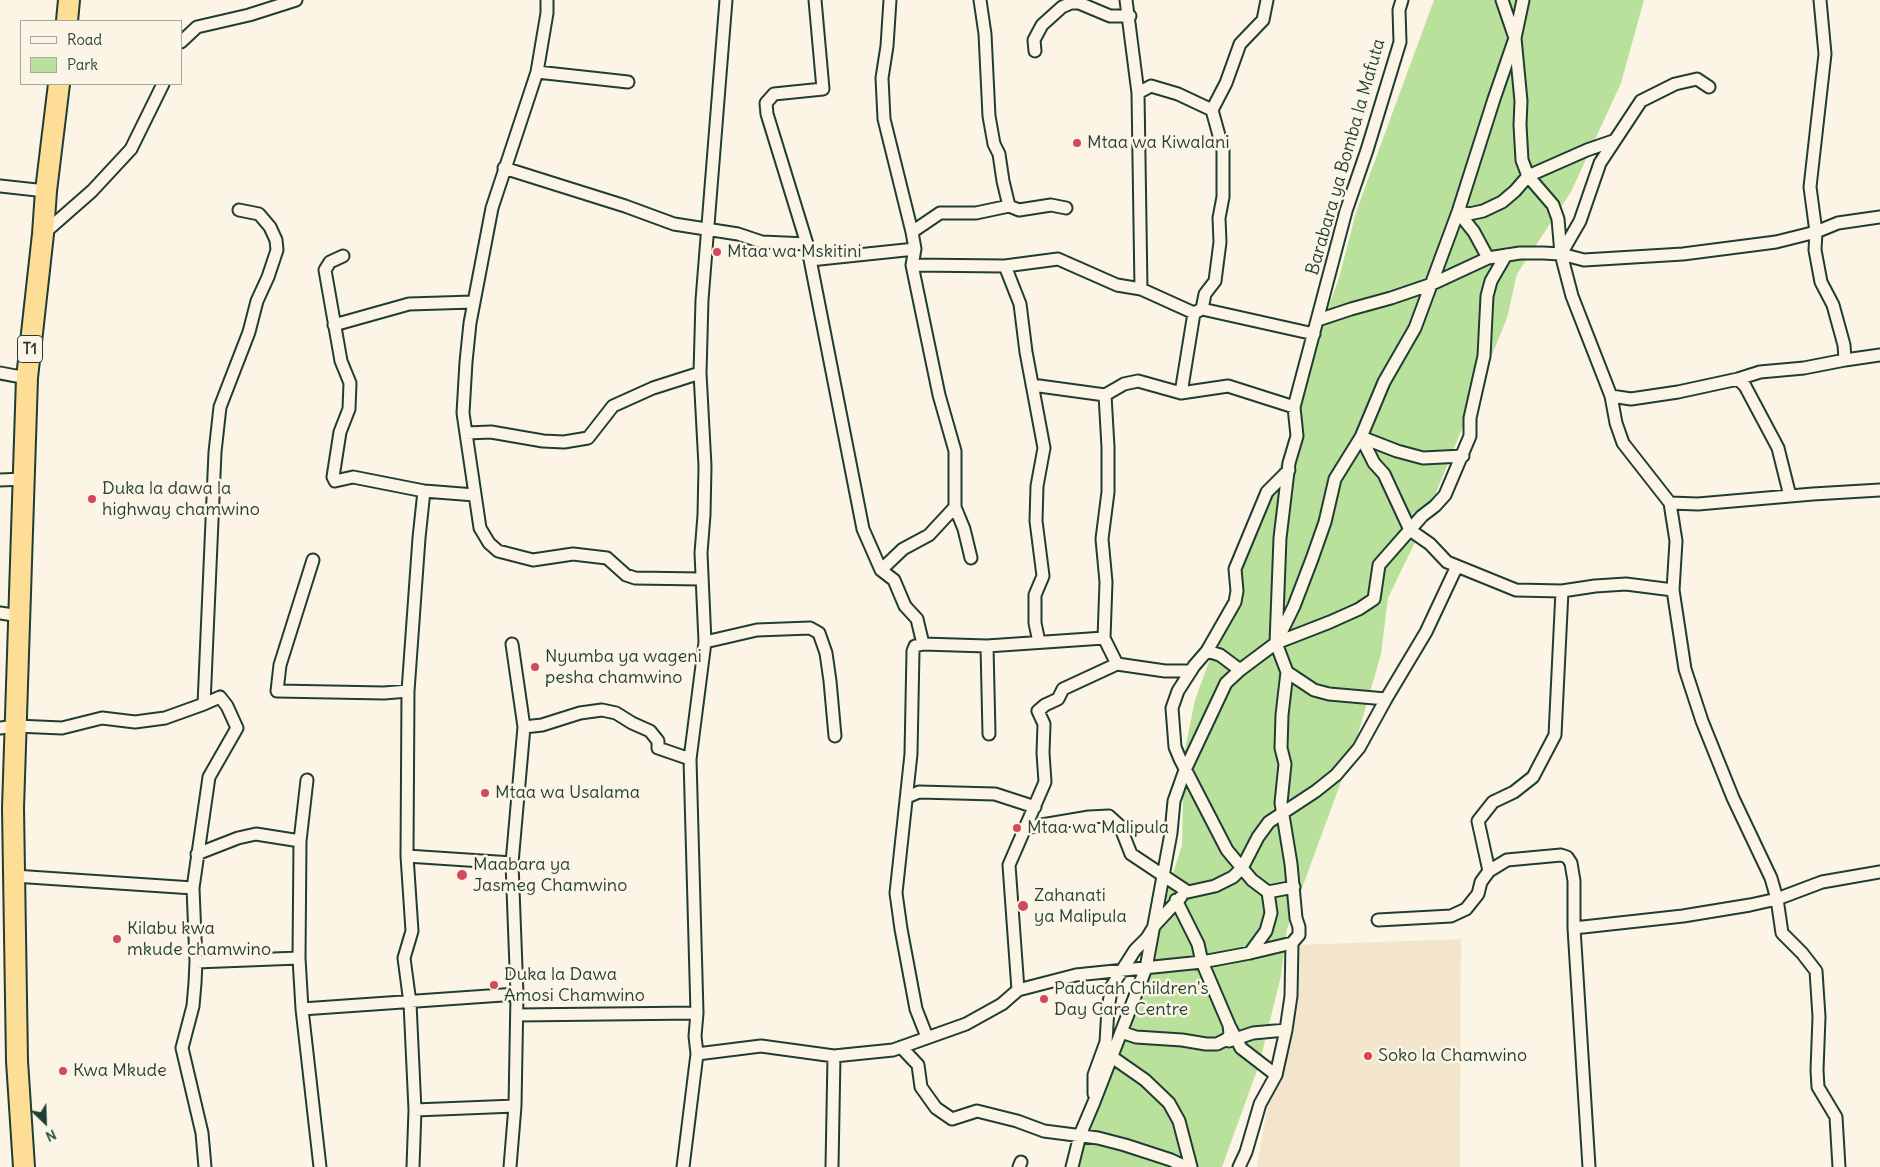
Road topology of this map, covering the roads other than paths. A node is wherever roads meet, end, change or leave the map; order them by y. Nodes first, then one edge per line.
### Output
1 (69, 0) edge
2 (296, 0) edge
3 (547, 0) edge
4 (726, 0) edge
5 (815, 0) edge
6 (890, 0) edge
7 (980, 0) edge
8 (1126, 0) edge
9 (1267, 0) edge
10 (1402, 0) edge
11 (1502, 0) edge
12 (1523, 0) edge
13 (1820, 0) edge
14 (1130, 16) junction
15 (67, 20) edge
16 (1515, 38) junction
17 (182, 41) edge
18 (1035, 51) dead end
19 (536, 72) junction
20 (628, 82) dead end
21 (59, 85) edge
22 (163, 85) edge
23 (1709, 87) dead end
24 (1138, 93) junction
25 (1212, 110) junction
26 (1613, 141) junction
27 (504, 168) junction
28 (1528, 176) junction
29 (0, 186) edge
30 (46, 191) junction
31 (1009, 206) junction
32 (1066, 208) dead end
33 (239, 210) dead end
34 (1458, 212) junction
35 (1880, 217) edge
36 (708, 230) junction
37 (912, 232) junction
38 (1816, 232) junction
39 (43, 234) junction
40 (807, 244) junction
41 (915, 249) junction
42 (1562, 254) junction
43 (343, 256) dead end
44 (1506, 256) junction
45 (1488, 258) junction
46 (810, 260) junction
47 (912, 265) junction
48 (1005, 266) junction
49 (1432, 284) junction
50 (1141, 289) junction
51 (474, 302) junction
52 (1198, 311) junction
53 (1318, 320) junction
54 (334, 325) junction
55 (1314, 334) junction
56 (1880, 355) edge
57 (1845, 360) junction
58 (0, 373) edge
59 (700, 373) junction
60 (27, 378) junction
61 (1738, 379) junction
62 (1032, 385) junction
63 (1181, 393) junction
64 (1105, 395) junction
65 (1611, 396) junction
66 (1294, 406) junction
67 (467, 433) junction
68 (1362, 437) junction
69 (1462, 456) junction
70 (1288, 470) junction
71 (24, 479) junction
72 (0, 480) edge
73 (1880, 490) edge
74 (424, 491) junction
75 (475, 495) junction
76 (1790, 496) junction
77 (1670, 503) junction
78 (955, 507) junction
79 (1410, 530) junction
80 (970, 558) dead end
81 (313, 560) dead end
82 (1457, 566) junction
83 (881, 570) junction
84 (701, 578) junction
85 (1279, 586) junction
86 (1300, 587) junction
87 (1673, 590) junction
88 (1562, 591) junction
89 (10, 615) edge
90 (1104, 638) junction
91 (705, 642) junction
92 (1039, 642) junction
93 (1276, 642) junction
94 (512, 644) dead end
95 (923, 644) junction
96 (987, 646) junction
97 (1208, 651) junction
98 (1118, 664) junction
99 (1191, 670) junction
100 (1240, 670) junction
101 (1287, 672) junction
102 (408, 691) junction
103 (1386, 699) junction
104 (204, 704) junction
105 (8, 727) edge
106 (524, 727) junction
107 (989, 734) dead end
108 (835, 736) dead end
109 (690, 760) junction
110 (1185, 770) junction
111 (307, 780) dead end
112 (907, 797) junction
113 (1035, 807) junction
114 (1282, 812) junction
115 (1024, 828) junction
116 (300, 841) junction
117 (197, 854) junction
118 (407, 856) junction
119 (512, 863) junction
120 (1242, 868) junction
121 (1489, 871) junction
122 (1880, 872) edge
123 (1163, 875) junction
124 (14, 876) junction
125 (1294, 887) junction
126 (193, 888) junction
127 (1188, 892) junction
128 (1268, 892) junction
129 (1777, 899) junction
130 (1176, 900) junction
131 (1378, 920) dead end
132 (1155, 925) junction
133 (1574, 928) junction
134 (1292, 943) junction
135 (1250, 953) junction
136 (299, 958) junction
137 (196, 962) junction
138 (1202, 962) junction
139 (1146, 968) junction
140 (1122, 970) junction
141 (1018, 990) junction
142 (517, 994) junction
143 (410, 1003) junction
144 (302, 1009) junction
145 (696, 1013) junction
146 (517, 1015) junction
147 (1230, 1025) junction
148 (1286, 1030) junction
149 (1121, 1032) junction
150 (926, 1037) junction
151 (1235, 1040) junction
152 (1217, 1044) junction
153 (901, 1048) junction
154 (697, 1054) junction
155 (834, 1056) junction
156 (1112, 1057) junction
157 (1276, 1075) junction
158 (1094, 1102) junction
159 (515, 1106) junction
160 (415, 1110) junction
161 (1080, 1135) junction
162 (24, 1167) edge
163 (205, 1167) edge
164 (320, 1167) edge
165 (413, 1167) edge
166 (510, 1167) edge
167 (519, 1167) edge
168 (683, 1167) edge
169 (832, 1167) edge
170 (1072, 1167) edge
171 (1186, 1167) edge
172 (1191, 1167) edge
173 (1239, 1167) edge
174 (1589, 1167) edge
175 (1839, 1167) edge

1 - 15 highway
2 - 17 street
3 - 19 street
4 - 36 street
5 - 40 street
6 - 37 street
7 - 31 street
8 - 14 street
9 - 25 street
10 - 53 street, Barabara ya Bomba la Mafuta
11 - 16 street
12 - 16 street
13 - 38 street
14 - 18 street
14 - 24 street
16 - 28 street
16 - 34 street
19 - 20 street
19 - 27 street
21 - 30 highway, T1
22 - 39 street
23 - 26 street
24 - 25 street
24 - 50 street
25 - 52 street
26 - 28 street
26 - 42 street
27 - 36 street
27 - 51 street
28 - 34 street
28 - 42 street
29 - 30 street
30 - 39 highway, T1
31 - 32 street
31 - 37 street
33 - 104 street
34 - 45 street
34 - 49 street
35 - 38 street
36 - 40 street
36 - 59 street
37 - 41 street
38 - 42 street
38 - 57 street
39 - 60 highway, T1
40 - 46 street
41 - 46 street
41 - 47 street
42 - 44 street
42 - 65 street
43 - 54 street
44 - 45 street
44 - 69 street
45 - 49 street
46 - 83 street
47 - 48 street
47 - 78 street
48 - 50 street
48 - 62 street
49 - 53 street
49 - 68 street
50 - 52 street
51 - 54 street
51 - 67 street
52 - 55 street
52 - 63 street
53 - 55 street, Barabara ya Bomba la Mafuta
54 - 74 street
55 - 66 street, Barabara ya Bomba la Mafuta
56 - 57 street
57 - 61 street
58 - 60 street
59 - 67 street
59 - 84 street
60 - 71 highway, T1
61 - 65 street
61 - 76 street
62 - 64 street
62 - 92 street
63 - 64 street
63 - 66 street
64 - 90 street
65 - 77 street
66 - 70 street, Barabara ya Bomba la Mafuta
67 - 75 street
68 - 69 street
68 - 79 street
68 - 86 street
69 - 79 street
70 - 85 street, Barabara ya Bomba la Mafuta
70 - 97 street
71 - 72 street
71 - 89 highway, T1
73 - 76 street
74 - 75 street
74 - 102 street
75 - 84 street
76 - 77 street
77 - 87 street
78 - 80 street
78 - 83 street
79 - 82 street
79 - 93 street
81 - 102 street
82 - 88 street
82 - 103 street
83 - 95 street
84 - 91 street
85 - 86 street
85 - 93 street, Barabara ya Bomba la Mafuta
86 - 93 street
87 - 88 street
87 - 129 street
88 - 121 street
89 - 105 highway, T1
90 - 92 street
90 - 98 street
91 - 108 street
91 - 109 street
92 - 96 street
93 - 100 street
93 - 101 street
94 - 106 street
95 - 96 street
95 - 112 street
96 - 107 street
97 - 99 street
97 - 100 street
98 - 99 street
98 - 113 street
99 - 110 street
100 - 110 street
101 - 103 street
101 - 114 street
102 - 118 street
103 - 114 street
104 - 105 street
104 - 117 street
105 - 124 highway, T1
106 - 109 street
106 - 119 street
109 - 145 street
110 - 120 street
110 - 123 street
111 - 116 street
112 - 113 street
112 - 150 street
113 - 115 street
114 - 120 street
114 - 125 street
115 - 123 street
115 - 141 street
116 - 117 street
116 - 136 street
117 - 126 street
118 - 119 street
118 - 143 street
119 - 142 street
120 - 127 street
120 - 128 street
121 - 131 street
121 - 133 street
122 - 129 street
123 - 127 street
123 - 132 street
124 - 126 street
124 - 162 highway, T1
125 - 128 street
125 - 134 street
126 - 137 street
127 - 130 street
128 - 135 street
129 - 133 street
129 - 175 street
130 - 132 street
130 - 138 street
132 - 139 street
132 - 140 street
133 - 174 street
134 - 135 street
134 - 148 street
135 - 138 street
136 - 137 street
136 - 144 street
137 - 163 street
138 - 139 street
138 - 147 street
139 - 140 street
139 - 149 street
140 - 141 street
140 - 158 street
141 - 150 street
142 - 143 street
142 - 146 street
143 - 144 street
143 - 160 street
144 - 164 street
145 - 146 street
145 - 154 street
146 - 159 street
147 - 151 street
147 - 152 street
148 - 151 street
148 - 157 street
149 - 152 street
149 - 156 street
150 - 153 street
151 - 152 street
151 - 157 street
153 - 155 street
153 - 161 street
154 - 155 street
154 - 168 street
155 - 169 street
156 - 158 street
156 - 172 street
157 - 173 street
158 - 161 street
159 - 160 street
159 - 166 street
160 - 165 street
161 - 170 street
161 - 171 street
166 - 167 street

